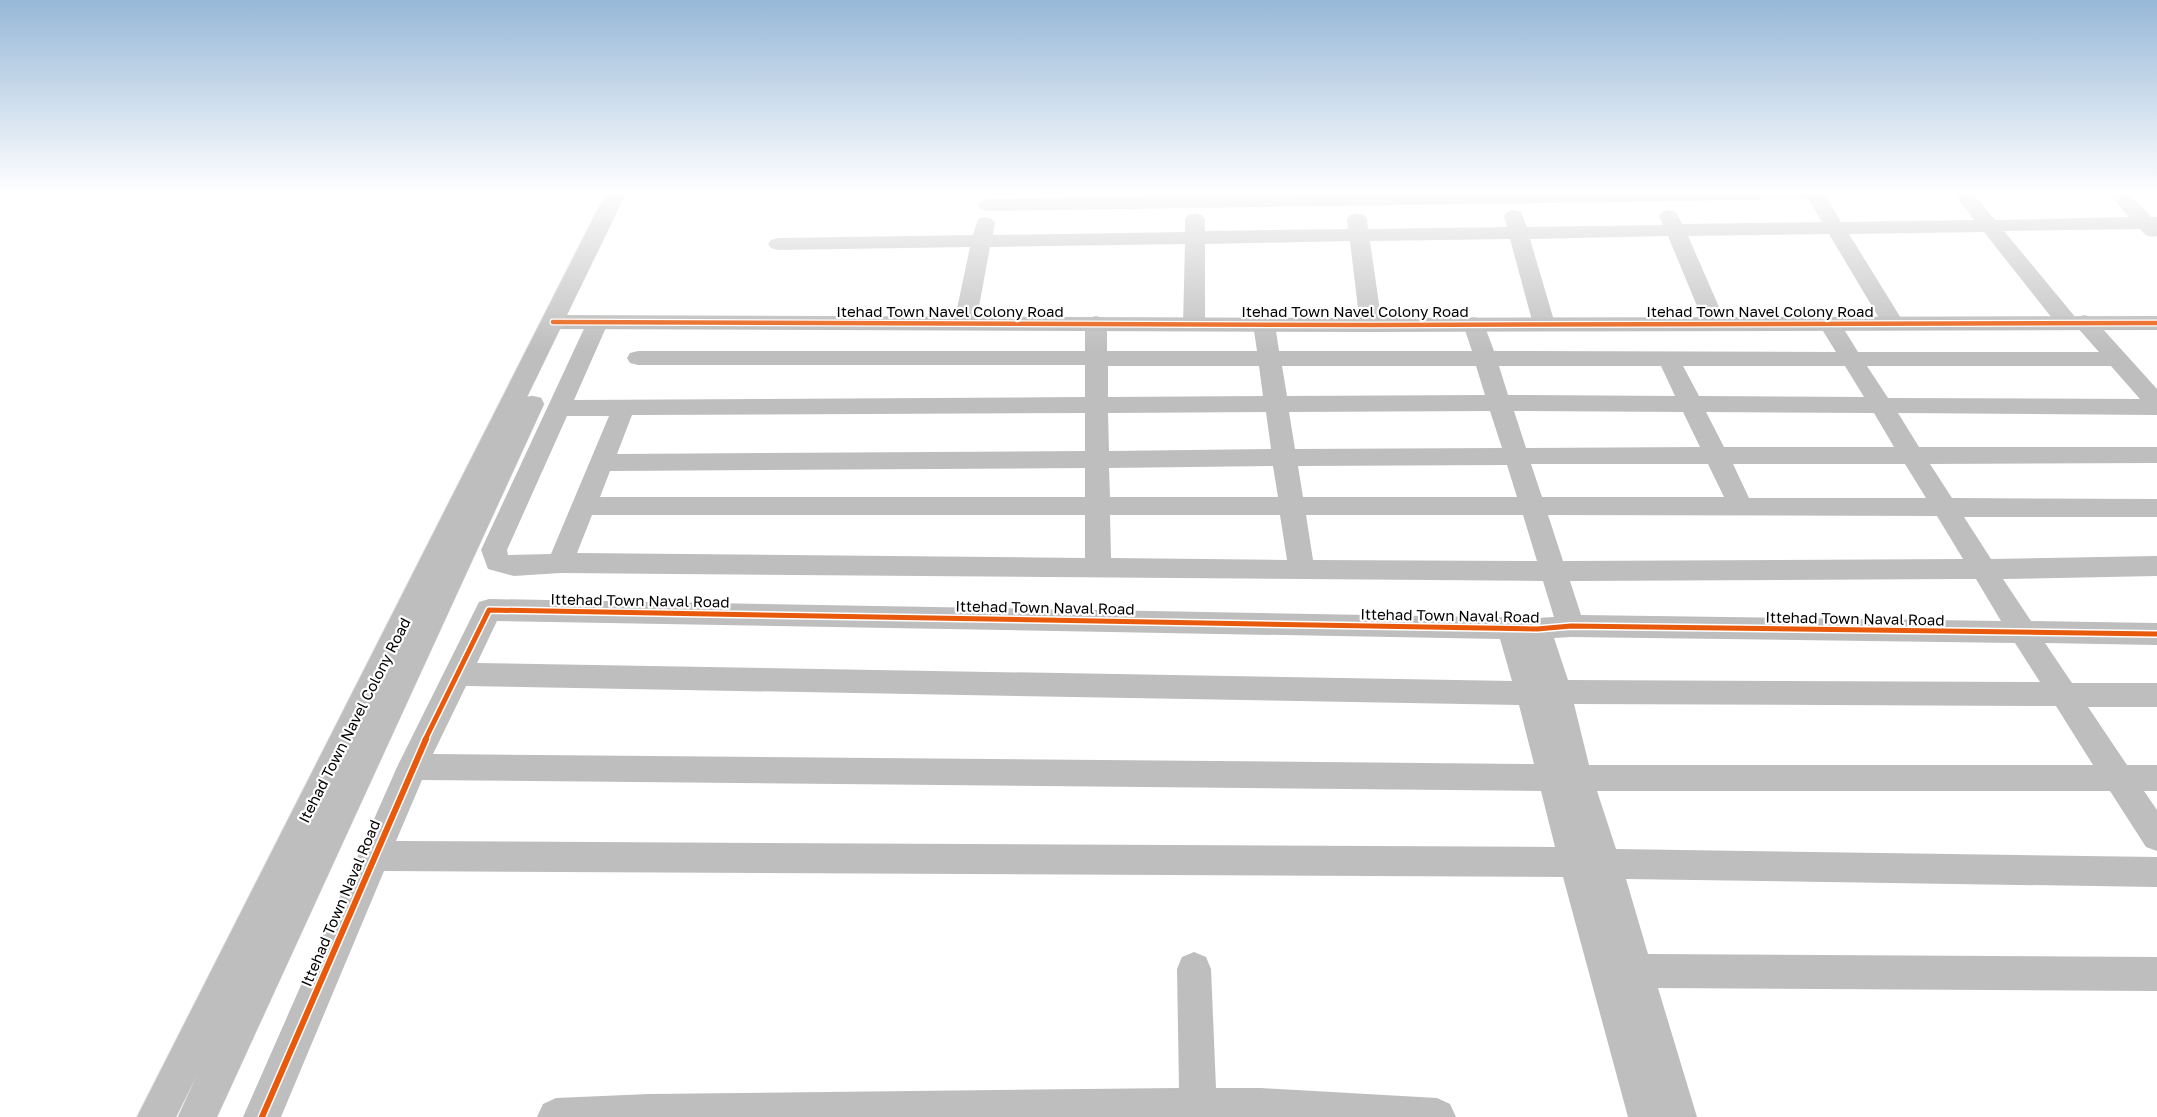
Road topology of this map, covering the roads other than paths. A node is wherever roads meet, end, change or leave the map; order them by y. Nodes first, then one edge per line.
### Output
1 (597, 245) edge
2 (608, 245) edge
3 (981, 245) edge
4 (1194, 245) edge
5 (1360, 245) edge
6 (1522, 245) edge
7 (1682, 245) edge
8 (1845, 245) edge
9 (2005, 245) edge
10 (2157, 313) edge
11 (572, 315) junction
12 (967, 315) junction
13 (1194, 316) junction
14 (1542, 316) junction
15 (1712, 316) junction
16 (1889, 317) junction
17 (1370, 318) junction
18 (2069, 319) junction
19 (1096, 323) junction
20 (1829, 323) junction
21 (2157, 323) edge
22 (1264, 324) junction
23 (1474, 324) junction
24 (638, 358) dead end
25 (1096, 359) junction
26 (2117, 359) junction
27 (1270, 360) junction
28 (1486, 360) junction
29 (1670, 360) junction
30 (1853, 360) junction
31 (2157, 403) edge
32 (1500, 404) junction
33 (1692, 404) junction
34 (1096, 405) junction
35 (1276, 405) junction
36 (1881, 405) junction
37 (2157, 407) edge
38 (558, 408) junction
39 (624, 408) junction
40 (1715, 455) junction
41 (1912, 455) junction
42 (2157, 455) edge
43 (1517, 456) junction
44 (1285, 458) junction
45 (1097, 459) junction
46 (601, 463) junction
47 (584, 506) junction
48 (1098, 506) junction
49 (1292, 506) junction
50 (1533, 506) junction
51 (1741, 506) junction
52 (1944, 507) junction
53 (2157, 508) edge
54 (560, 563) junction
55 (2157, 566) edge
56 (1098, 567) junction
57 (1302, 568) junction
58 (1552, 570) junction
59 (1984, 570) junction
60 (1571, 626) junction
61 (1524, 629) junction
62 (2024, 634) junction
63 (2157, 634) edge
64 (458, 674) junction
65 (1544, 692) junction
66 (2064, 695) junction
67 (2157, 695) edge
68 (412, 767) junction
69 (1565, 778) junction
70 (2119, 778) junction
71 (2157, 778) edge
72 (2157, 837) edge
73 (374, 856) junction
74 (1591, 863) junction
75 (2157, 872) edge
76 (1194, 969) dead end
77 (1635, 971) junction
78 (2157, 974) edge
79 (1198, 1108) junction
80 (1262, 1112) edge
81 (649, 1115) edge
82 (156, 1117) edge
83 (197, 1117) edge
84 (262, 1117) edge
85 (556, 1117) edge
86 (1437, 1117) edge
87 (1647, 1117) edge
88 (1678, 1117) edge

1 - 11 main road, Itehad Town Navel Colony Road
2 - 11 main road, Itehad Town Navel Colony Road
3 - 12 street
4 - 13 street
5 - 17 street
6 - 14 street
7 - 15 street
8 - 16 street
9 - 18 street
10 - 18 street, Itehad Town Navel Colony Road
11 - 12 street, Itehad Town Navel Colony Road
11 - 38 street
11 - 82 main road, Itehad Town Navel Colony Road
11 - 83 main road, Itehad Town Navel Colony Road
12 - 13 street, Itehad Town Navel Colony Road
12 - 19 street, Itehad Town Navel Colony Road
13 - 17 street, Itehad Town Navel Colony Road
13 - 19 street, Itehad Town Navel Colony Road
13 - 22 street, Itehad Town Navel Colony Road
14 - 15 street, Itehad Town Navel Colony Road
14 - 17 street, Itehad Town Navel Colony Road
14 - 23 street, Itehad Town Navel Colony Road
15 - 16 street, Itehad Town Navel Colony Road
15 - 20 street, Itehad Town Navel Colony Road
16 - 18 street, Itehad Town Navel Colony Road
16 - 20 street, Itehad Town Navel Colony Road
17 - 22 street, Itehad Town Navel Colony Road
17 - 23 street, Itehad Town Navel Colony Road
18 - 21 street, Itehad Town Navel Colony Road
18 - 26 street
19 - 25 street
20 - 30 street
22 - 27 street
23 - 28 street
24 - 25 street
25 - 27 street
25 - 34 street
26 - 30 street
26 - 31 street
27 - 28 street
27 - 35 street
28 - 29 street
28 - 32 street
29 - 30 street
29 - 33 street
30 - 36 street
32 - 33 street
32 - 35 street
32 - 43 street
33 - 36 street
33 - 40 street
34 - 35 street
34 - 39 street
34 - 45 street
35 - 44 street
36 - 37 street
36 - 41 street
38 - 39 street
38 - 54 street
39 - 46 street
40 - 41 street
40 - 43 street
40 - 51 street
41 - 42 street
41 - 52 street
43 - 44 street
43 - 50 street
44 - 45 street
44 - 49 street
45 - 46 street
45 - 48 street
46 - 47 street
47 - 48 street
47 - 54 street
48 - 49 street
48 - 56 street
49 - 50 street
49 - 57 street
50 - 51 street
50 - 58 street
51 - 52 street
52 - 53 street
52 - 59 street
54 - 56 street
55 - 59 street
56 - 57 street
57 - 58 street
58 - 59 street
58 - 60 street
59 - 62 street
60 - 61 street, Ittehad Town Naval Road
60 - 62 street, Ittehad Town Naval Road
61 - 64 street, Ittehad Town Naval Road
61 - 65 street
62 - 63 street, Ittehad Town Naval Road
62 - 66 street
64 - 65 street
64 - 68 street, Ittehad Town Naval Road
65 - 66 street
65 - 69 street
66 - 67 street
66 - 70 street
68 - 69 street
68 - 73 street, Ittehad Town Naval Road
69 - 70 street
69 - 74 street
70 - 71 street
70 - 72 street
73 - 74 street
73 - 84 street, Ittehad Town Naval Road
74 - 75 street
74 - 77 street
74 - 87 street
76 - 79 street
77 - 78 street
77 - 88 street
79 - 80 street
79 - 81 street
80 - 86 street
81 - 85 street

